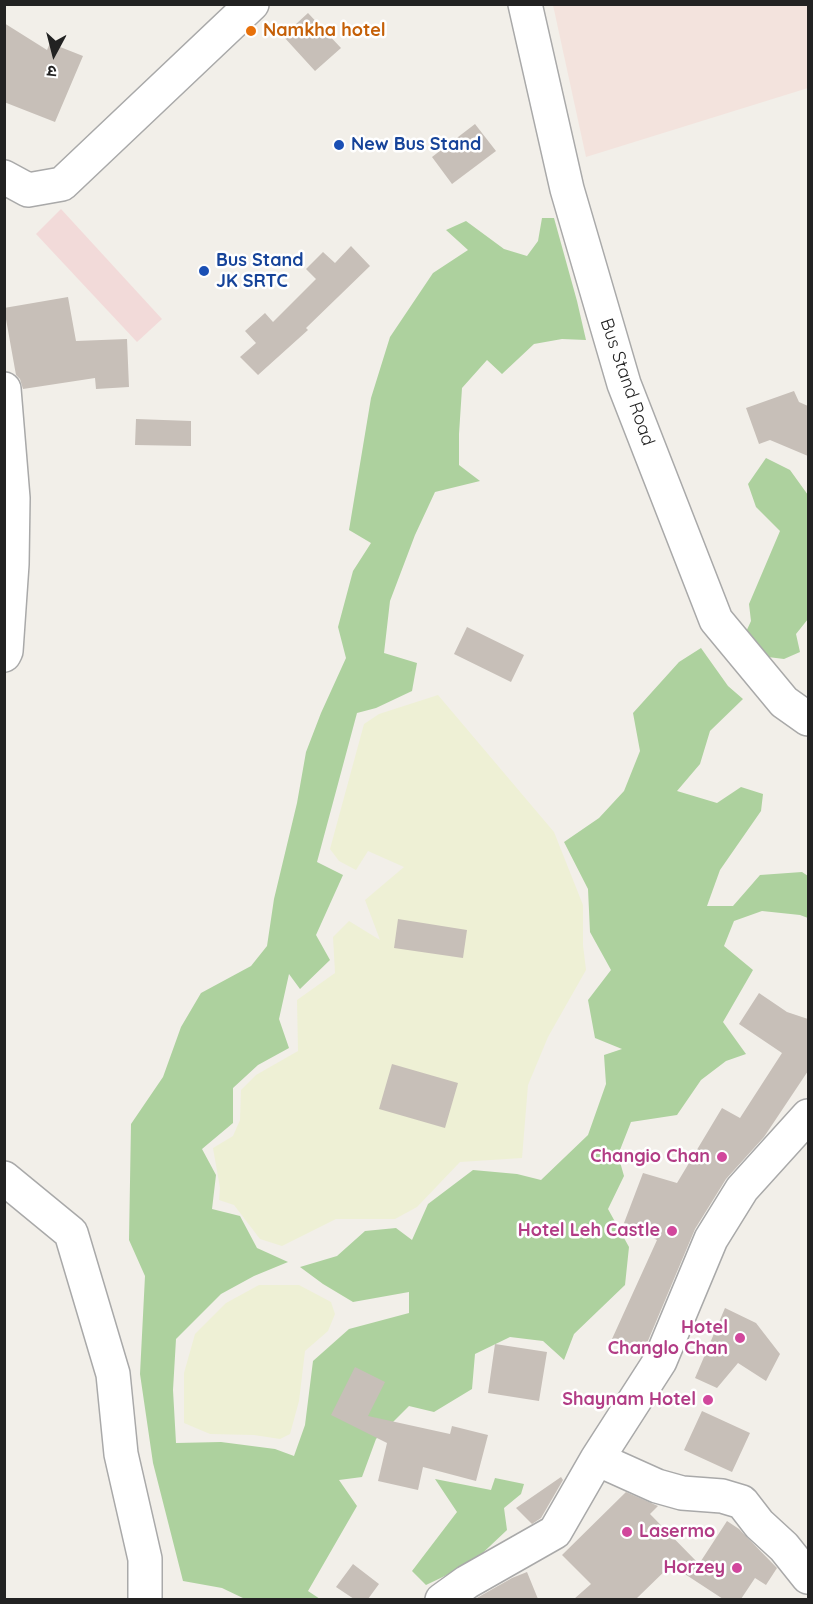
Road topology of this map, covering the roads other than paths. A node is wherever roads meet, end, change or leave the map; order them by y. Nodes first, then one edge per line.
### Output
1 (252, 4) edge
2 (525, 4) edge
3 (4, 177) edge
4 (4, 389) edge
5 (4, 655) edge
6 (808, 719) edge
7 (808, 1116) edge
8 (4, 1178) edge
9 (597, 1459) junction
10 (808, 1577) edge
11 (146, 1599) edge
12 (442, 1599) edge

1 - 3 street
2 - 6 street, Bus Stand Road
4 - 5 street
7 - 9 street
8 - 11 street
9 - 10 street
9 - 12 street

